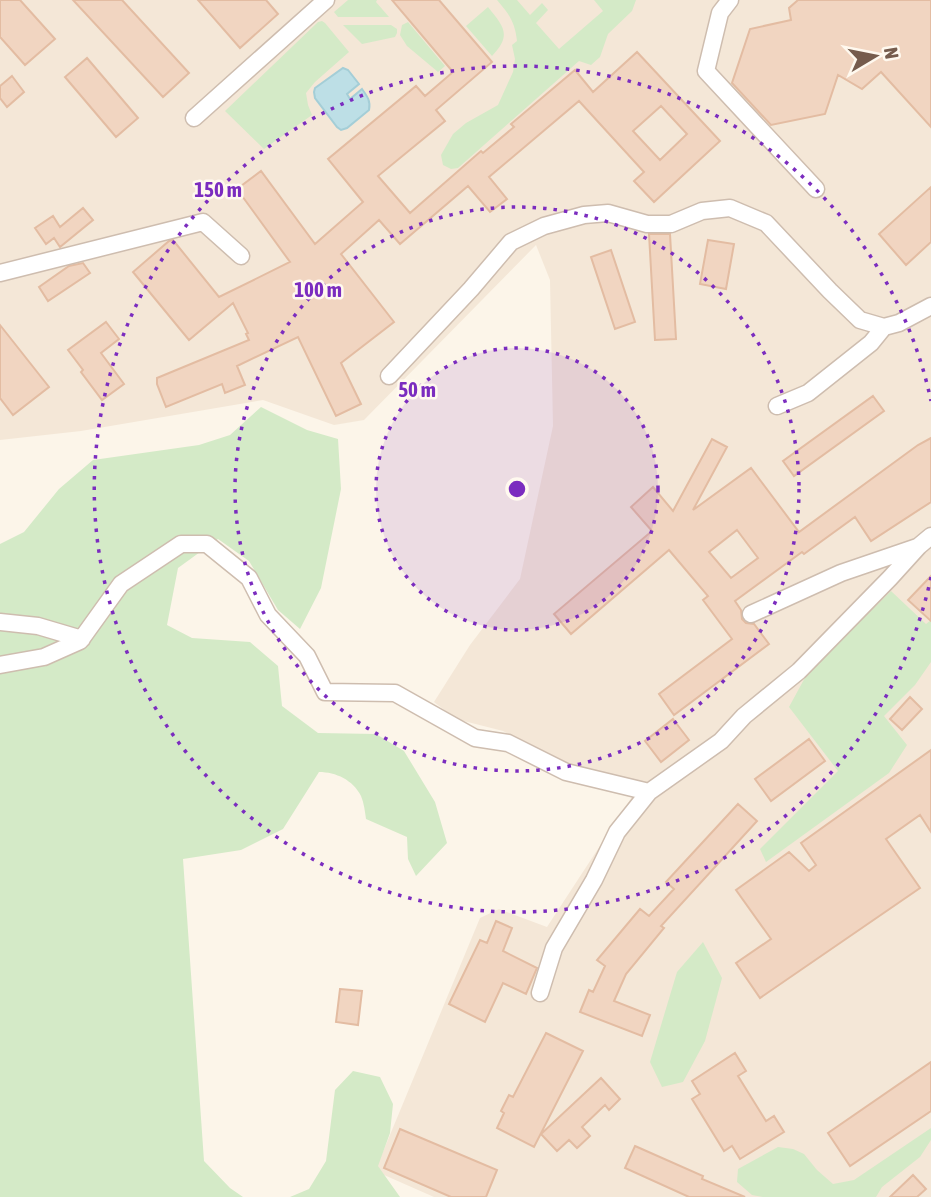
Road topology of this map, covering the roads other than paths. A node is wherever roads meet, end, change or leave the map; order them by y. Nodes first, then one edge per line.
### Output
1 (326, 0) edge
2 (730, 0) edge
3 (194, 118) dead end
4 (816, 189) dead end
5 (241, 256) dead end
6 (0, 273) edge
7 (931, 306) edge
8 (884, 327) junction
9 (389, 376) dead end
10 (777, 406) dead end
11 (925, 541) edge
12 (751, 614) dead end
13 (0, 622) edge
14 (82, 639) junction
15 (0, 665) edge
16 (649, 792) junction
17 (540, 993) dead end

1 - 3 street
2 - 4 street
5 - 6 street
7 - 8 street
8 - 9 street
8 - 10 street
11 - 12 street
11 - 16 street
13 - 14 street
14 - 15 street
14 - 16 street
16 - 17 street

